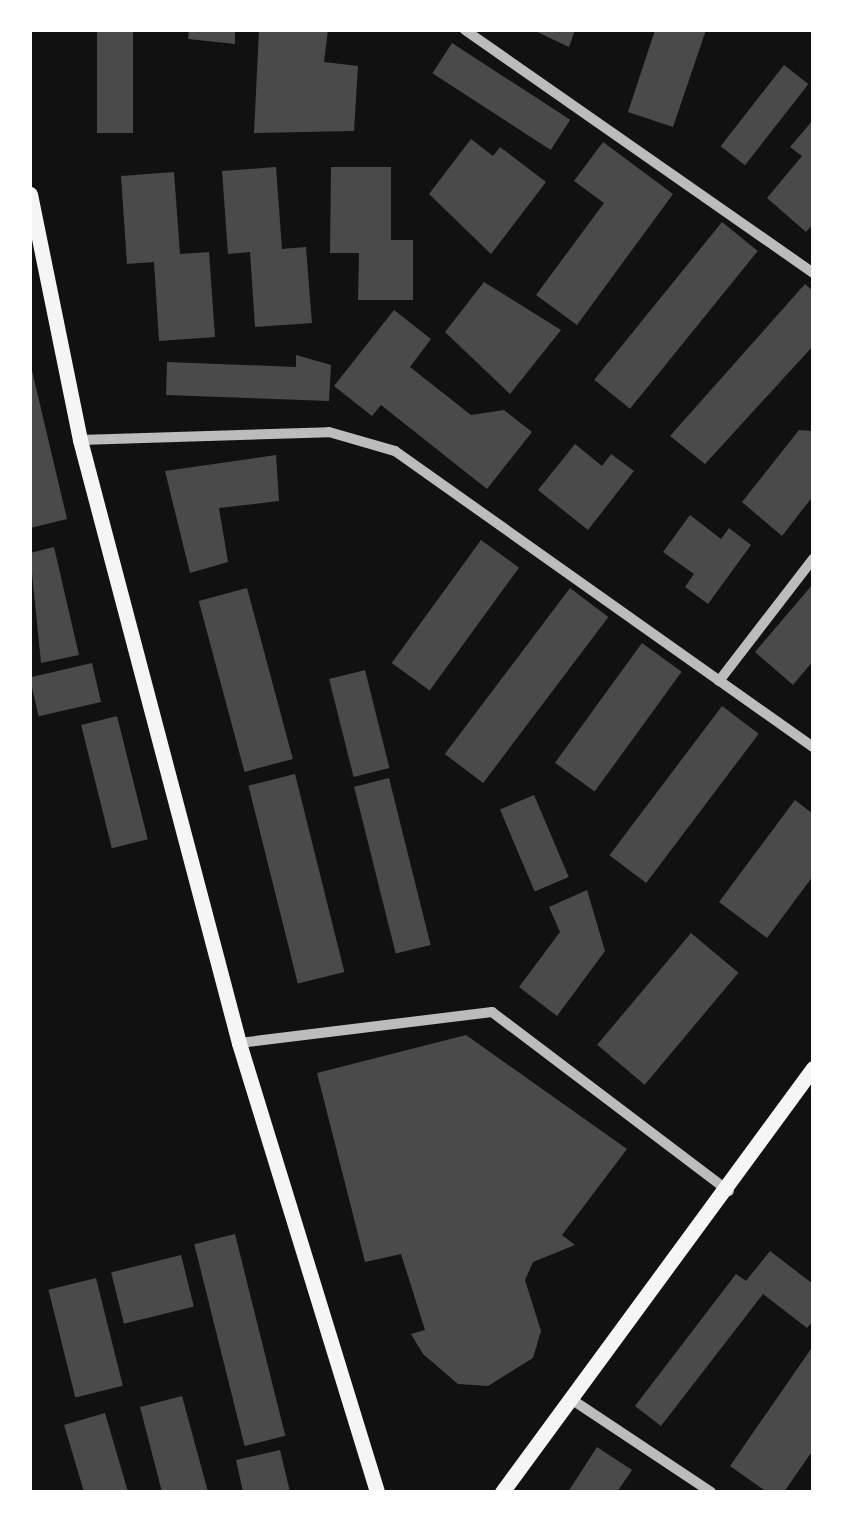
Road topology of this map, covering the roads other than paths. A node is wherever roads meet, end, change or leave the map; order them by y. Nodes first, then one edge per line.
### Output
1 (465, 30) edge
2 (30, 194) edge
3 (813, 273) edge
4 (80, 440) junction
5 (813, 560) edge
6 (719, 681) junction
7 (813, 747) edge
8 (239, 1043) junction
9 (813, 1068) edge
10 (730, 1192) junction
11 (570, 1399) junction
12 (376, 1492) edge
13 (502, 1492) edge
14 (711, 1492) edge

1 - 3 street
2 - 4 main road
4 - 6 street
4 - 8 main road
5 - 6 street
6 - 7 street
8 - 10 street
8 - 12 main road
9 - 10 main road
10 - 11 main road
11 - 13 main road
11 - 14 street

